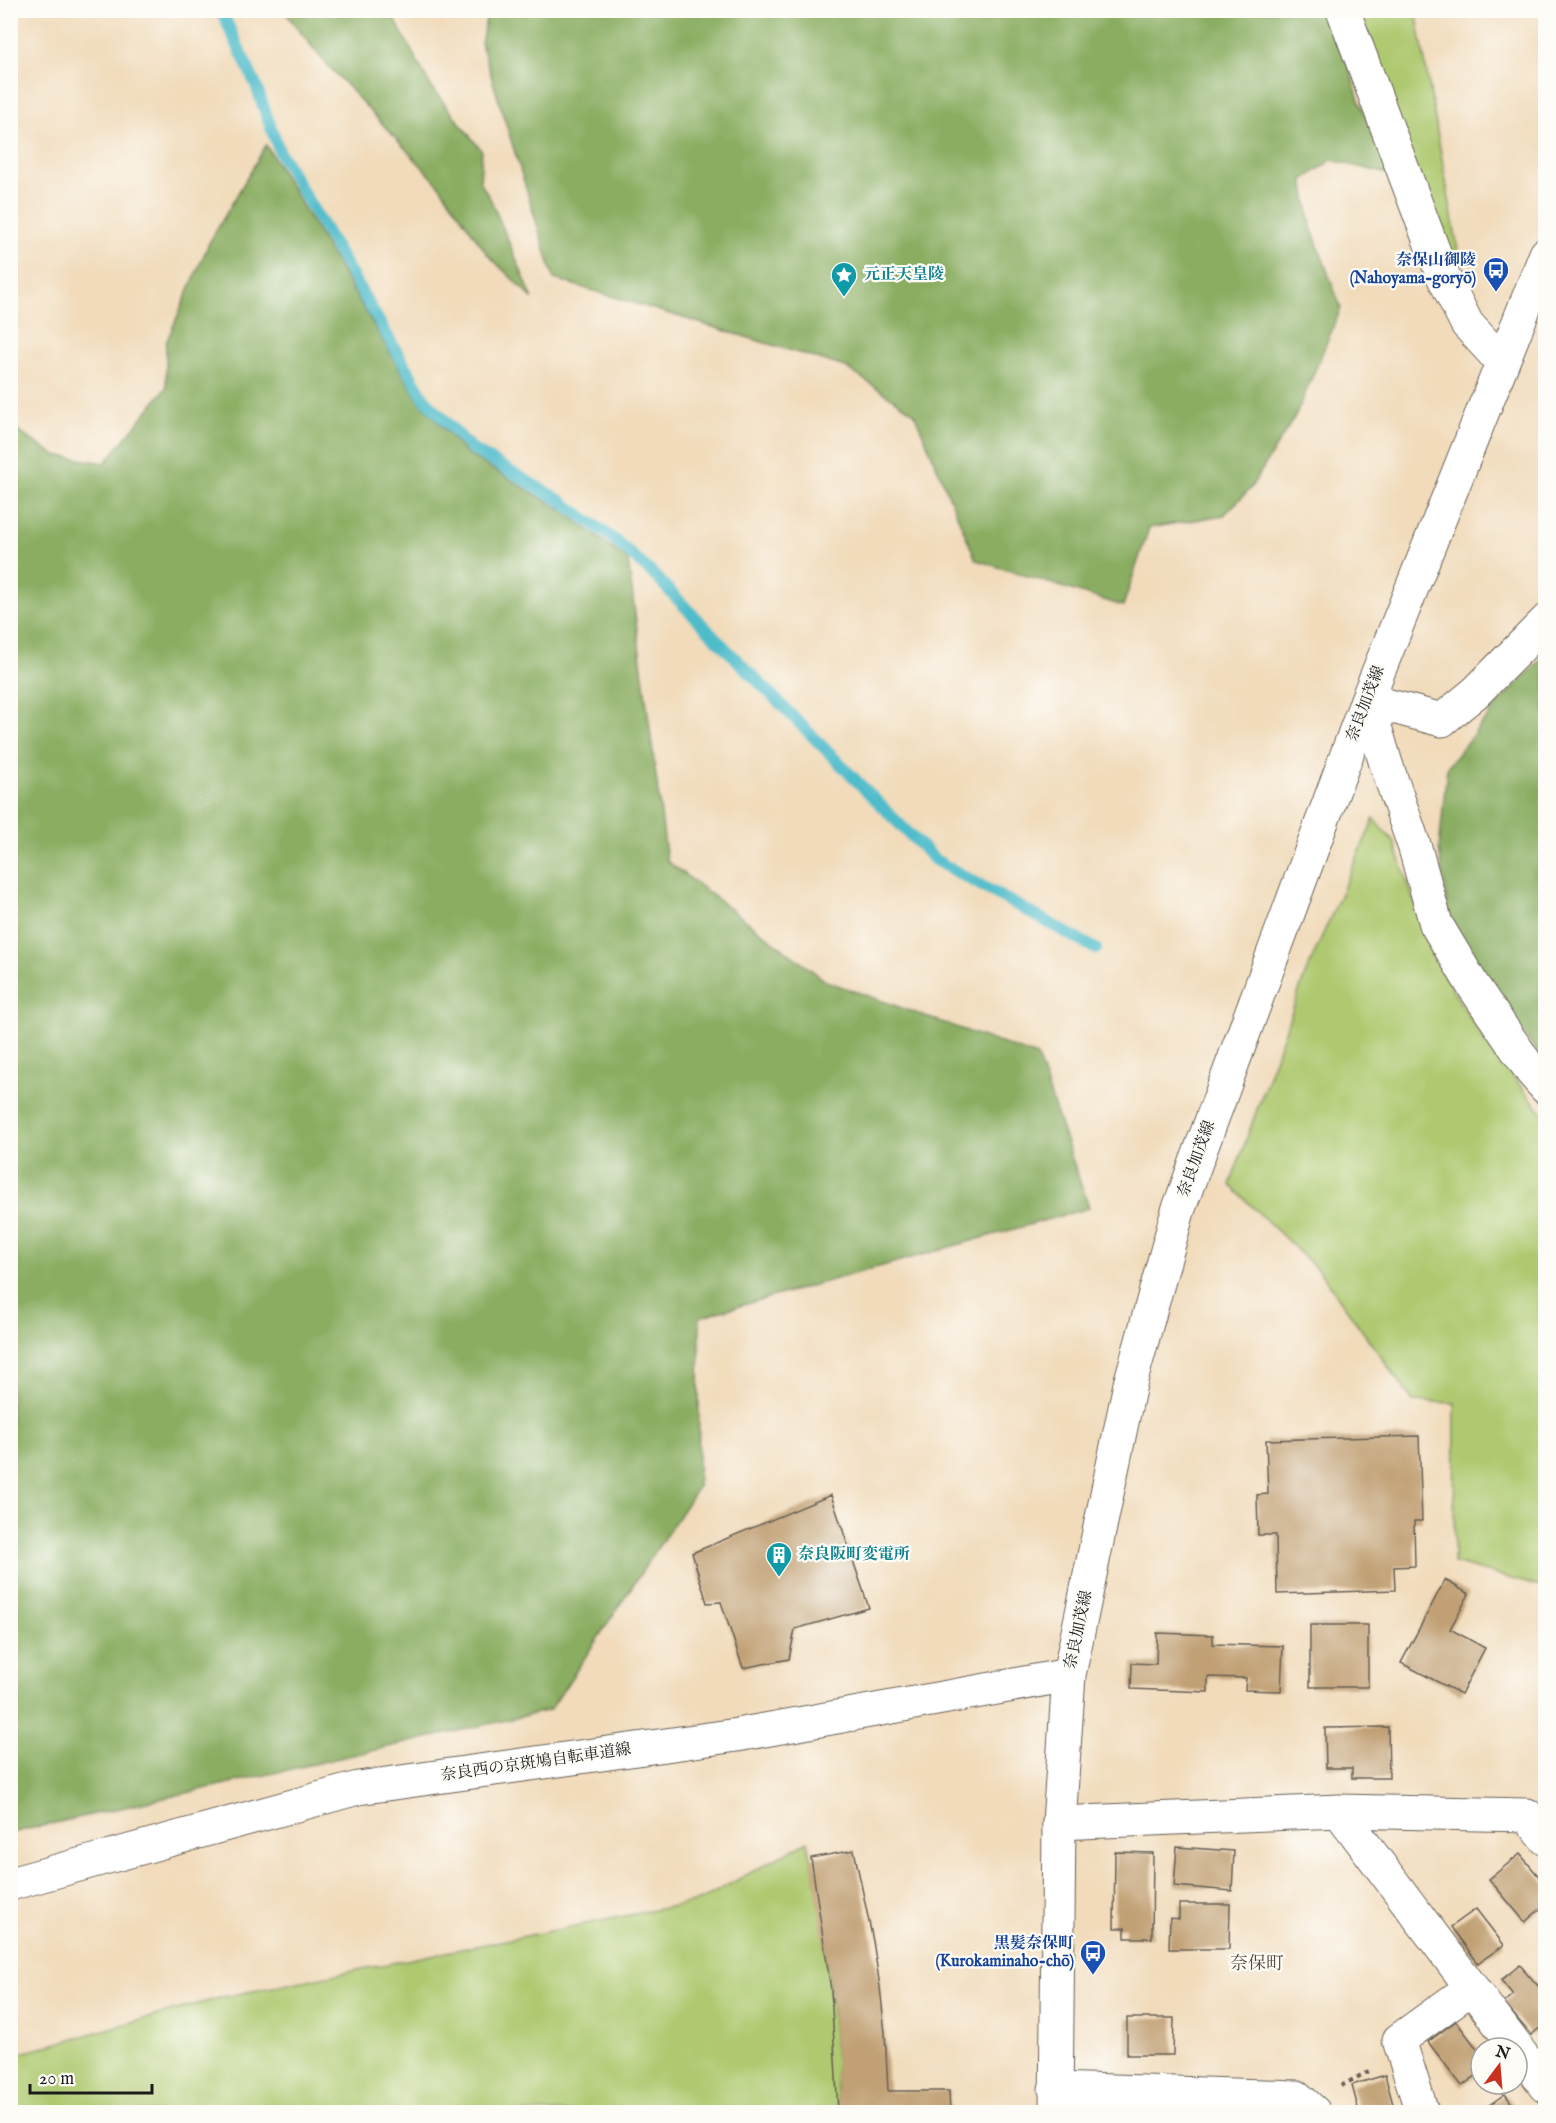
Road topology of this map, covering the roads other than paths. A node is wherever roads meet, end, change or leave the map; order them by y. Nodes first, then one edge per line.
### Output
1 (1343, 10) edge
2 (1545, 254) edge
3 (1502, 362) junction
4 (1545, 621) edge
5 (1367, 700) junction
6 (1545, 1088) edge
7 (1069, 1675) junction
8 (1338, 1811) junction
9 (1539, 1818) edge
10 (1059, 1823) junction
11 (10, 1884) edge
12 (1471, 1988) junction
13 (1508, 2036) edge
14 (1529, 2064) edge
15 (1545, 2086) edge
16 (1056, 2101) edge
17 (1310, 2109) edge
18 (1422, 2112) edge

1 - 3 main road
2 - 3 main road, 奈良加茂線
3 - 5 main road, 奈良加茂線
4 - 5 main road
5 - 6 main road
5 - 7 main road, 奈良加茂線
7 - 10 main road, 奈良加茂線
7 - 11 main road, 奈良西の京斑鳩自転車道線
8 - 9 main road
8 - 10 main road
8 - 12 main road
10 - 16 main road, 奈良加茂線
12 - 13 main road
12 - 18 main road
14 - 15 main road
16 - 17 main road

